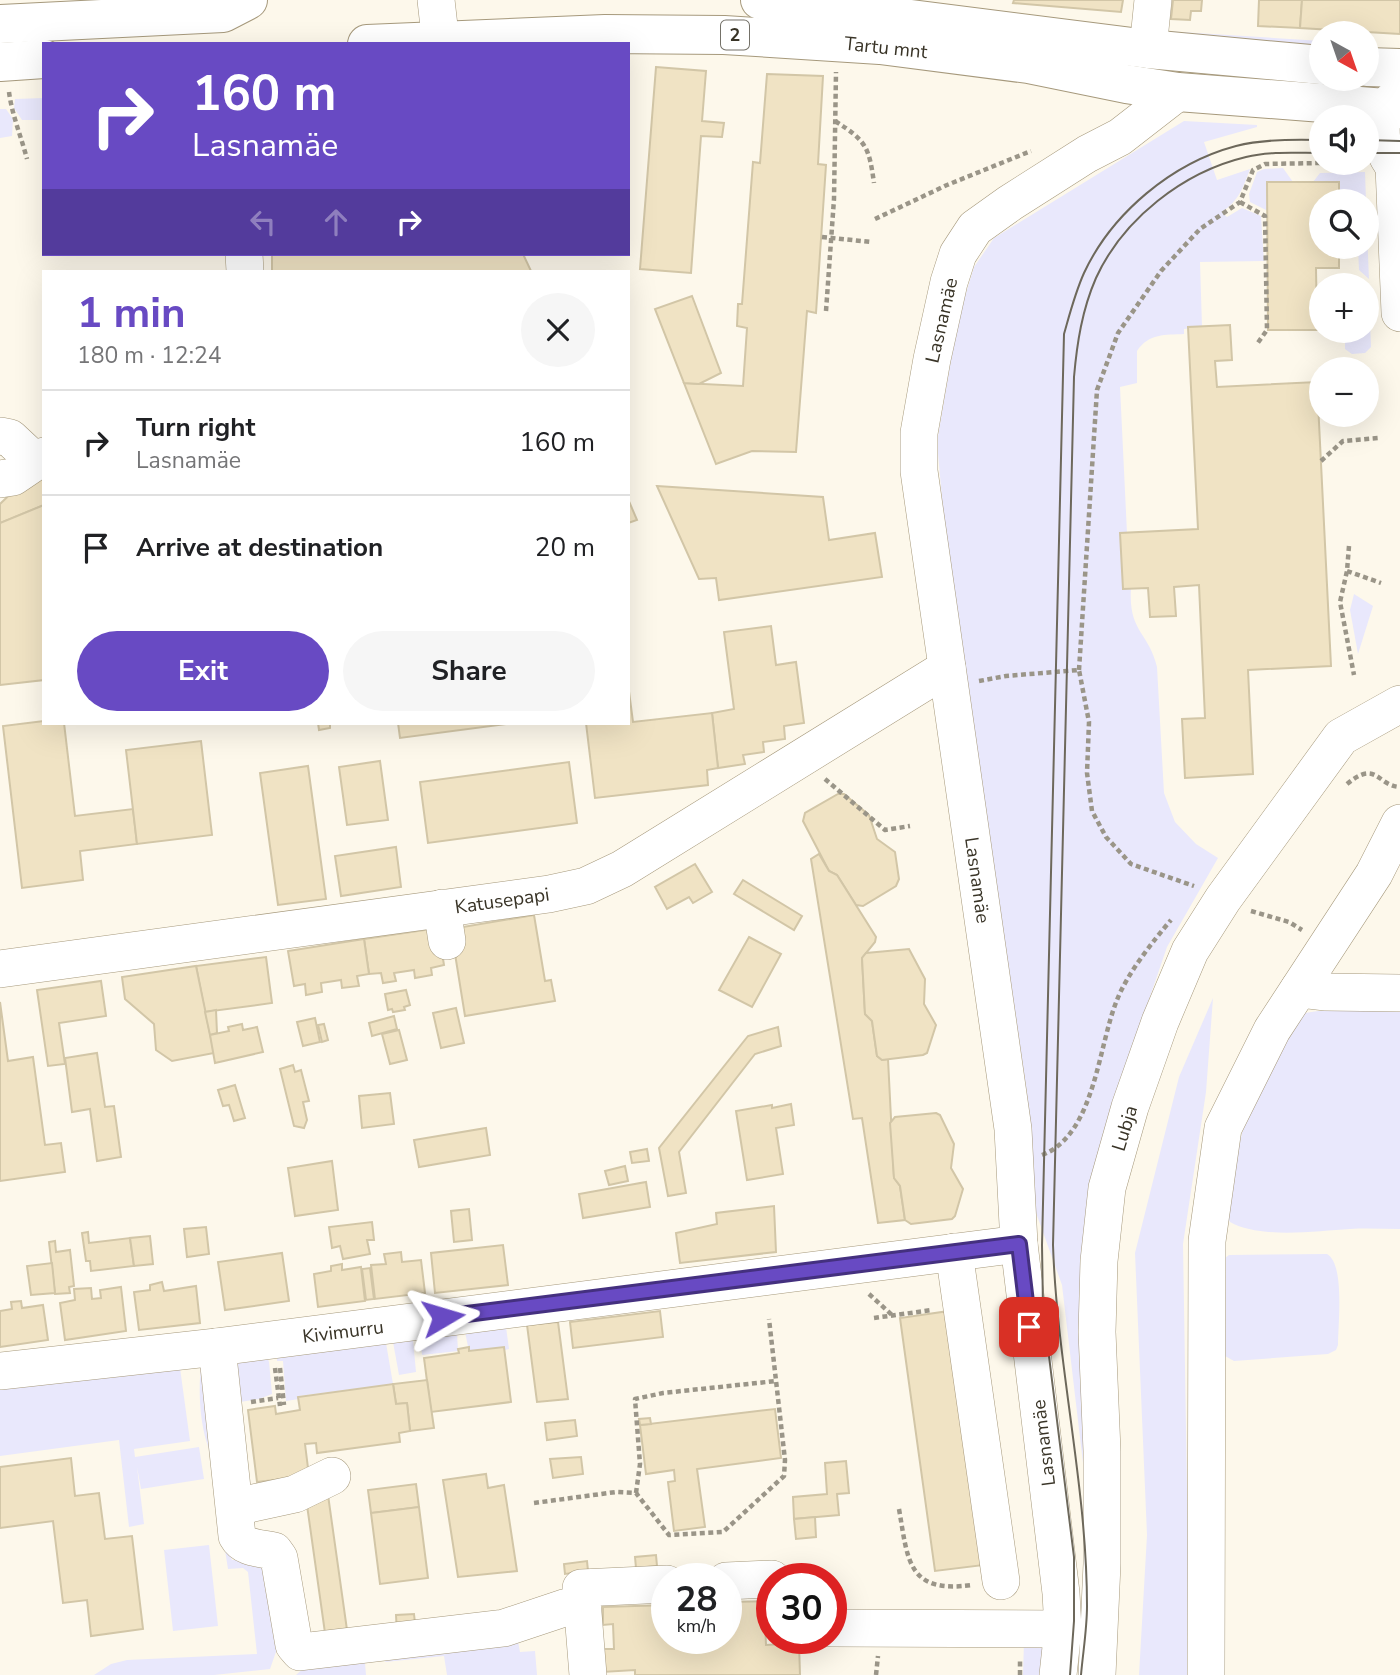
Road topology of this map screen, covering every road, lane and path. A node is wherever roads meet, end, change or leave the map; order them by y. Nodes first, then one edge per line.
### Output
1 (248, 0) edge
2 (436, 0) edge
3 (760, 0) edge
4 (1153, 0) edge
5 (0, 24) edge
6 (441, 42) edge
7 (1148, 50) junction
8 (1262, 60) junction
9 (42, 61) edge
10 (1028, 64) junction
11 (1309, 64) edge
12 (1379, 67) edge
13 (1400, 68) edge
14 (836, 72) dead end
15 (4, 77) edge
16 (1126, 84) junction
17 (1178, 92) junction
18 (1395, 104) edge
19 (835, 121) junction
20 (1087, 154) junction
21 (1017, 157) dead end
22 (27, 159) dead end
23 (1397, 161) edge
24 (1309, 163) edge
25 (874, 183) dead end
26 (1240, 202) junction
27 (875, 219) dead end
28 (822, 237) dead end
29 (831, 237) junction
30 (871, 242) dead end
31 (826, 311) dead end
32 (1400, 313) edge
33 (1257, 344) dead end
34 (1378, 438) dead end
35 (23, 448) edge
36 (1321, 461) dead end
37 (0, 479) edge
38 (1349, 546) dead end
39 (1347, 571) junction
40 (1381, 583) dead end
41 (1079, 670) junction
42 (961, 675) junction
43 (1354, 676) dead end
44 (1400, 704) edge
45 (800, 758) junction
46 (1400, 787) edge
47 (1342, 790) dead end
48 (1400, 822) edge
49 (911, 827) dead end
50 (1194, 886) dead end
51 (1240, 909) dead end
52 (1175, 916) dead end
53 (1326, 948) junction
54 (0, 969) edge
55 (1299, 989) junction
56 (1400, 993) edge
57 (1015, 1161) junction
58 (1019, 1244) junction
59 (954, 1252) junction
60 (961, 1306) junction
61 (874, 1318) dead end
62 (769, 1319) dead end
63 (217, 1347) junction
64 (277, 1365) dead end
65 (0, 1371) edge
66 (776, 1381) junction
67 (282, 1405) dead end
68 (331, 1476) dead end
69 (636, 1493) junction
70 (534, 1503) dead end
71 (234, 1507) junction
72 (899, 1508) dead end
73 (1001, 1581) joint
74 (651, 1585) edge
75 (1099, 1591) junction
76 (582, 1605) junction
77 (847, 1628) edge
78 (1063, 1629) junction
79 (588, 1675) edge
80 (1058, 1675) edge
81 (1097, 1675) edge
82 (1206, 1675) edge

1 - 5 main road
2 - 6 street
3 - 7 main road, Tartu mnt / 2
4 - 7 street
6 - 10 main road, Tartu mnt / 2
7 - 8 main road, Tartu mnt / 2
7 - 10 main road
8 - 11 main road, Tartu mnt / 2
8 - 16 main road
9 - 15 main road
10 - 16 main road, Tartu mnt / 2
12 - 13 main road
14 - 19 path
15 - 22 path
16 - 17 main road, Tartu mnt / 2
16 - 20 street, Lasnamäe
17 - 18 main road, Tartu mnt / 2
17 - 20 street, Lasnamäe
18 - 23 street
19 - 25 path
19 - 29 path
20 - 42 street, Lasnamäe
21 - 27 path
23 - 32 street
24 - 26 path
26 - 33 path
26 - 41 path
28 - 29 path
29 - 30 path
29 - 31 path
34 - 36 path
35 - 37 street
38 - 39 path
39 - 40 path
39 - 43 path
41 - 42 path
41 - 50 path
42 - 45 street, Katusepapi
42 - 57 street, Lasnamäe
44 - 75 street, Lubja
45 - 49 path
45 - 54 street, Katusepapi
46 - 47 path
48 - 53 street
51 - 53 path
52 - 57 path
53 - 55 street
55 - 56 street
55 - 82 street
57 - 58 street, Lasnamäe
58 - 59 street, Kivimurru
58 - 78 street, Lasnamäe
59 - 60 street
59 - 63 street, Kivimurru
60 - 61 path
60 - 73 street
62 - 66 path
63 - 65 street, Kivimurru
63 - 71 street
64 - 67 path
66 - 69 path
66 - 69 path
68 - 71 street
69 - 70 path
71 - 76 street
72 - 73 path
74 - 76 street
75 - 78 street
75 - 81 street
76 - 79 street
77 - 78 street
78 - 80 street, Lasnamäe

